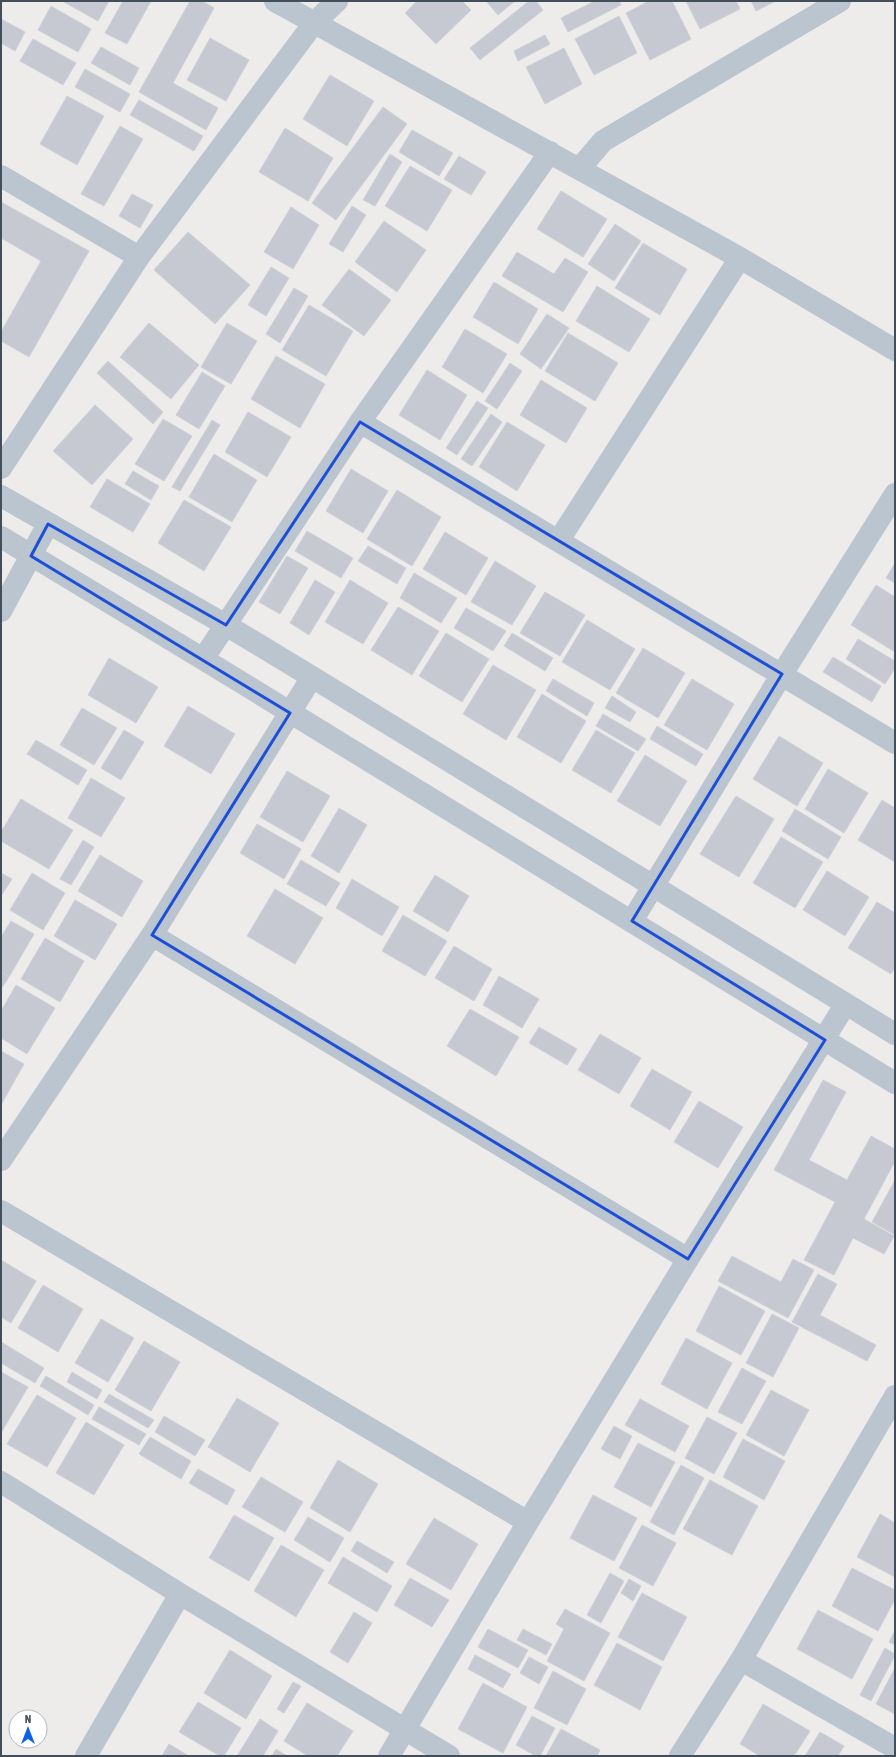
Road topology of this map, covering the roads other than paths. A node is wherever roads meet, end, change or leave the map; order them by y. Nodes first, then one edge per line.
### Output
1 (275, 1) edge
2 (337, 1) edge
3 (840, 1) edge
4 (314, 24) junction
5 (550, 152) junction
6 (579, 169) junction
7 (1, 176) edge
8 (140, 257) junction
9 (740, 258) junction
10 (895, 350) edge
11 (360, 422) junction
12 (1, 468) edge
13 (895, 494) edge
14 (1, 496) edge
15 (48, 524) junction
16 (1, 537) edge
17 (559, 540) junction
18 (31, 556) junction
19 (1, 611) edge
20 (226, 625) junction
21 (203, 659) junction
22 (782, 674) junction
23 (312, 677) junction
24 (290, 713) junction
25 (895, 743) edge
26 (653, 886) junction
27 (632, 921) junction
28 (152, 935) junction
29 (845, 1005) junction
30 (895, 1034) edge
31 (825, 1040) junction
32 (895, 1083) edge
33 (1, 1160) edge
34 (1, 1211) edge
35 (688, 1258) junction
36 (895, 1396) edge
37 (1, 1482) edge
38 (528, 1522) junction
39 (180, 1594) junction
40 (741, 1660) junction
41 (405, 1730) junction
42 (895, 1748) edge
43 (86, 1756) edge
44 (389, 1756) edge
45 (449, 1756) edge
46 (680, 1756) edge

1 - 4 street
2 - 4 street
3 - 6 street
4 - 5 street
4 - 8 street
5 - 6 street
5 - 11 street
6 - 9 street
7 - 8 street
8 - 12 street
9 - 10 street
9 - 17 street
11 - 17 street
11 - 20 street
13 - 22 street
14 - 15 street
15 - 18 street
15 - 20 street
16 - 18 street
17 - 22 street
18 - 19 street
18 - 21 street
20 - 21 street
20 - 23 street
21 - 24 street
22 - 25 street
22 - 26 street
23 - 24 street
23 - 26 street
24 - 27 street
24 - 28 street
26 - 27 street
26 - 29 street
27 - 31 street
28 - 33 street
28 - 35 street
29 - 30 street
29 - 31 street
31 - 32 street
31 - 35 street
34 - 38 street
35 - 38 street
36 - 40 street
37 - 39 street
38 - 41 street
39 - 41 street
39 - 43 street
40 - 42 street
40 - 46 street
41 - 44 street
41 - 45 street

